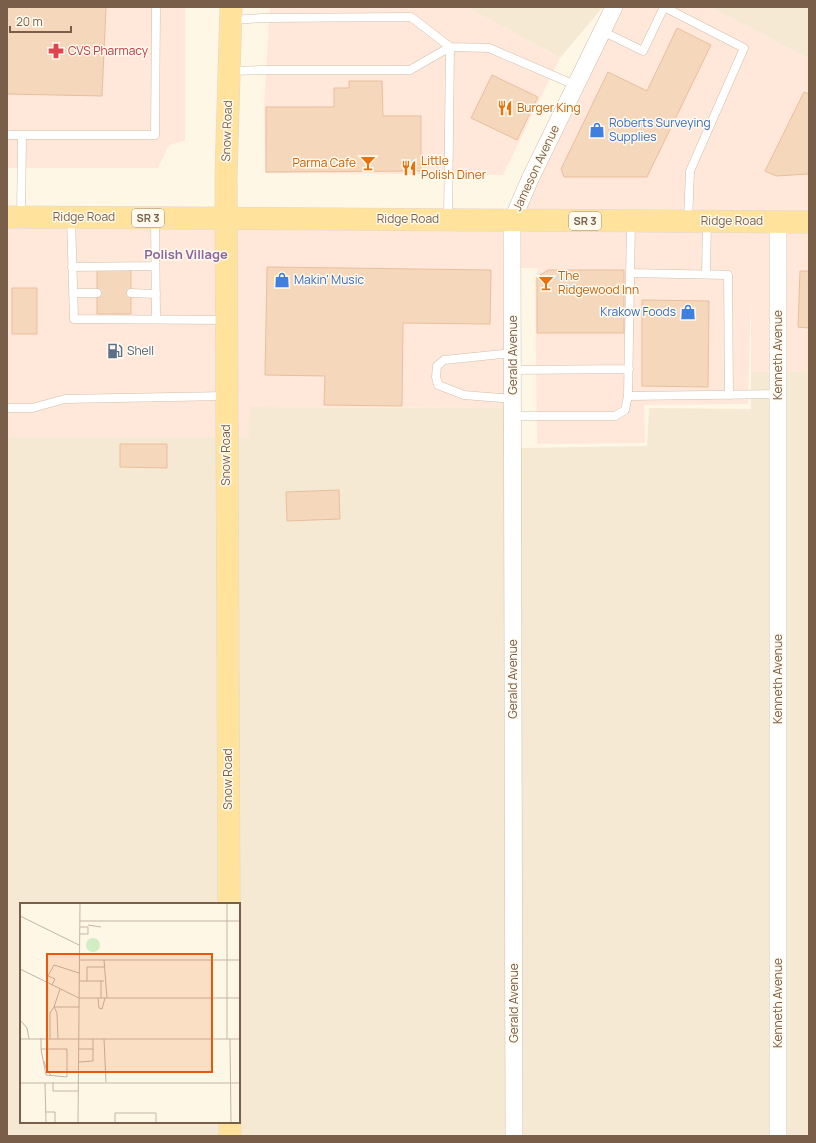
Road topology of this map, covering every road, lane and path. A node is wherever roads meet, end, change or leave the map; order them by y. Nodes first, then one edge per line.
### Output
1 (156, 7) edge
2 (614, 7) edge
3 (231, 14) edge
4 (602, 31) junction
5 (450, 47) junction
6 (229, 71) junction
7 (575, 85) junction
8 (7, 135) edge
9 (22, 135) junction
10 (14, 217) edge
11 (71, 217) junction
12 (155, 218) junction
13 (226, 218) junction
14 (448, 219) junction
15 (512, 221) junction
16 (631, 221) junction
17 (697, 221) junction
18 (778, 221) junction
19 (809, 222) edge
20 (72, 266) junction
21 (155, 266) junction
22 (630, 273) junction
23 (706, 274) junction
24 (73, 293) junction
25 (97, 293) dead end
26 (131, 293) dead end
27 (156, 294) junction
28 (156, 318) junction
29 (226, 320) junction
30 (513, 362) junction
31 (628, 369) junction
32 (778, 394) junction
33 (729, 395) junction
34 (226, 396) junction
35 (628, 396) junction
36 (513, 398) junction
37 (7, 408) edge
38 (513, 416) junction
39 (229, 903) edge
40 (230, 1123) edge
41 (230, 1136) edge
42 (514, 1136) edge
43 (778, 1136) edge

1 - 9 lane
2 - 4 street, Jameson Avenue
3 - 5 lane
3 - 6 main road, Snow Road
4 - 7 street, Jameson Avenue
4 - 17 lane
5 - 6 lane
5 - 7 lane
5 - 14 lane
6 - 13 main road, Snow Road
7 - 15 street, Jameson Avenue
8 - 9 lane
9 - 10 lane
10 - 11 main road, Ridge Road / SR 3
11 - 12 main road, Ridge Road / SR 3
11 - 20 lane
12 - 13 main road, Ridge Road / SR 3
12 - 21 lane
13 - 14 main road, Ridge Road / SR 3
13 - 29 main road, Snow Road
14 - 15 main road, Ridge Road / SR 3
15 - 16 main road, Ridge Road / SR 3
15 - 30 street, Gerald Avenue
16 - 17 main road, Ridge Road / SR 3
16 - 22 lane
17 - 18 main road, Ridge Road / SR 3
17 - 23 lane
18 - 19 main road, Ridge Road / SR 3
18 - 32 street, Kenneth Avenue
20 - 21 lane
20 - 24 lane
21 - 27 lane
22 - 23 lane
22 - 31 lane
23 - 33 lane
24 - 25 lane
24 - 28 lane
26 - 27 lane
27 - 28 lane
28 - 29 lane
29 - 34 main road, Snow Road
30 - 31 lane
30 - 36 street, Gerald Avenue
30 - 36 lane
31 - 35 lane
32 - 33 lane
32 - 43 street, Kenneth Avenue
33 - 35 lane
34 - 37 lane
34 - 39 main road, Snow Road
35 - 38 lane
36 - 38 street, Gerald Avenue
38 - 42 street, Gerald Avenue
40 - 41 main road

